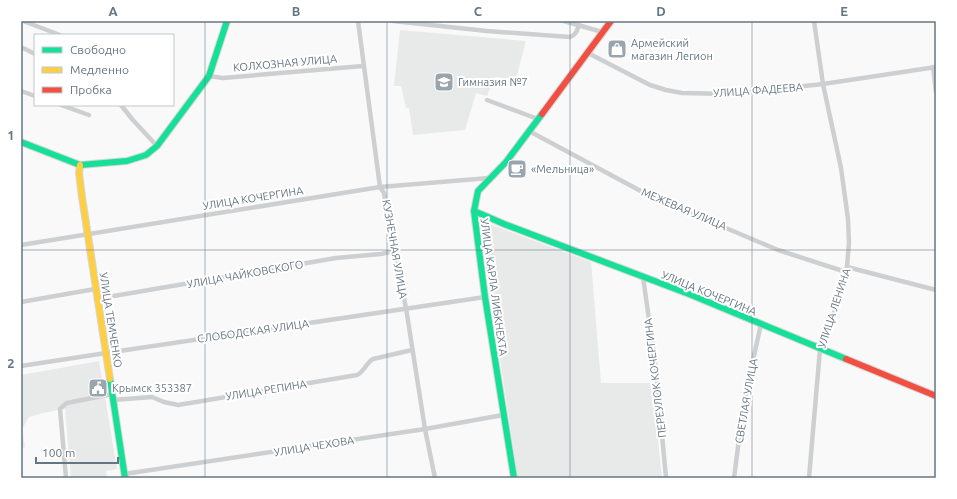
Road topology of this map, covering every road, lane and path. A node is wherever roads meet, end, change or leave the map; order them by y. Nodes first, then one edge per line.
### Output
1 (23, 21) edge
2 (227, 21) edge
3 (358, 21) edge
4 (392, 21) edge
5 (564, 21) edge
6 (611, 21) edge
7 (814, 21) edge
8 (578, 25) junction
9 (602, 32) junction
10 (57, 34) edge
11 (21, 47) edge
12 (588, 53) junction
13 (34, 54) edge
14 (363, 66) junction
15 (935, 67) edge
16 (208, 76) junction
17 (823, 84) junction
18 (21, 91) edge
19 (936, 92) edge
20 (34, 96) edge
21 (487, 100) dead end
22 (64, 106) edge
23 (122, 106) edge
24 (89, 115) dead end
25 (538, 119) junction
26 (529, 131) junction
27 (21, 142) edge
28 (157, 146) junction
29 (80, 165) junction
30 (489, 178) junction
31 (380, 187) junction
32 (474, 211) junction
33 (87, 235) junction
34 (21, 245) edge
35 (394, 251) junction
36 (847, 269) junction
37 (643, 277) junction
38 (95, 289) junction
39 (936, 290) edge
40 (485, 297) junction
41 (96, 299) junction
42 (21, 302) edge
43 (406, 308) junction
44 (761, 324) junction
45 (820, 349) junction
46 (412, 350) junction
47 (106, 353) junction
48 (21, 366) edge
49 (936, 396) edge
50 (112, 397) junction
51 (503, 415) junction
52 (425, 429) junction
53 (124, 476) edge
54 (66, 478) edge
55 (435, 478) edge
56 (514, 478) edge
57 (666, 478) edge
58 (734, 478) edge
59 (809, 478) edge

1 - 10 street
2 - 16 main road
3 - 14 street, КУЗНЕЧНАЯ УЛИЦА
4 - 8 street
5 - 8 street
6 - 9 main road, УЛИЦА КАРЛА ЛИБКНЕХТА
7 - 17 street, УЛИЦА ЛЕНИНА
8 - 9 street
9 - 12 main road, УЛИЦА КАРЛА ЛИБКНЕХТА
11 - 13 street
12 - 17 street, УЛИЦА ФАДЕЕВА
12 - 25 main road, УЛИЦА КАРЛА ЛИБКНЕХТА
14 - 16 street, КОЛХОЗНАЯ УЛИЦА
14 - 31 street, КУЗНЕЧНАЯ УЛИЦА
15 - 17 street, УЛИЦА ФАДЕЕВА
15 - 19 street
16 - 28 main road
17 - 36 street, УЛИЦА ЛЕНИНА
18 - 20 street
21 - 25 street
22 - 24 street
23 - 28 street
25 - 26 main road, УЛИЦА КАРЛА ЛИБКНЕХТА
26 - 30 main road, УЛИЦА КАРЛА ЛИБКНЕХТА
26 - 36 street, МЕЖЕВАЯ УЛИЦА
27 - 29 main road
28 - 29 main road
29 - 33 main road, УЛИЦА ТЕМЧЕНКО
30 - 31 street, УЛИЦА КОЧЕРГИНА
30 - 32 main road, УЛИЦА КАРЛА ЛИБКНЕХТА
31 - 33 street, УЛИЦА КОЧЕРГИНА
31 - 35 street, КУЗНЕЧНАЯ УЛИЦА
32 - 37 main road, УЛИЦА КОЧЕРГИНА
32 - 40 main road, УЛИЦА КАРЛА ЛИБКНЕХТА
33 - 34 street, УЛИЦА КОЧЕРГИНА
33 - 38 main road, УЛИЦА ТЕМЧЕНКО
35 - 41 street, УЛИЦА ЧАЙКОВСКОГО
35 - 43 street, КУЗНЕЧНАЯ УЛИЦА
36 - 39 street, МЕЖЕВАЯ УЛИЦА
36 - 45 street, УЛИЦА ЛЕНИНА
37 - 44 main road, УЛИЦА КОЧЕРГИНА
37 - 57 street, ПЕРЕУЛОК КОЧЕРГИНА
38 - 41 main road, УЛИЦА ТЕМЧЕНКО
38 - 42 street
40 - 43 street, СЛОБОДСКАЯ УЛИЦА
40 - 51 main road, УЛИЦА КАРЛА ЛИБКНЕХТА
41 - 47 main road, УЛИЦА ТЕМЧЕНКО
43 - 46 street, КУЗНЕЧНАЯ УЛИЦА
43 - 47 street, СЛОБОДСКАЯ УЛИЦА
44 - 45 main road, УЛИЦА КОЧЕРГИНА
44 - 58 street, СВЕТЛАЯ УЛИЦА
45 - 49 main road, УЛИЦА КОЧЕРГИНА
45 - 59 street, УЛИЦА ЛЕНИНА
46 - 50 street, УЛИЦА РЕПИНА
46 - 52 street, КУЗНЕЧНАЯ УЛИЦА
47 - 48 street, СЛОБОДСКАЯ УЛИЦА
47 - 50 main road, УЛИЦА ТЕМЧЕНКО
50 - 53 main road, УЛИЦА ТЕМЧЕНКО
50 - 54 street, УЛИЦА РЕПИНА
51 - 52 street, УЛИЦА ЧЕХОВА
51 - 56 main road, УЛИЦА КАРЛА ЛИБКНЕХТА
52 - 53 street, УЛИЦА ЧЕХОВА
52 - 55 street, КУЗНЕЧНАЯ УЛИЦА

